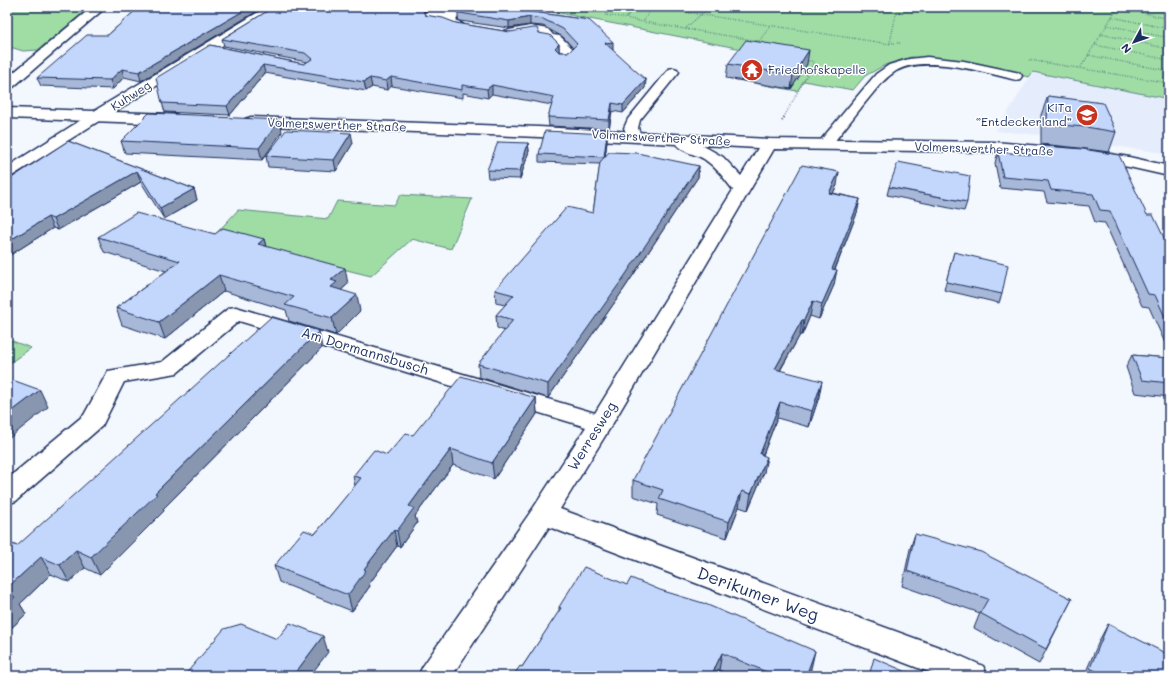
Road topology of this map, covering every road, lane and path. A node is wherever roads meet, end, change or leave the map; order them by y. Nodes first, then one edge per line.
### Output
1 (100, 7) edge
2 (276, 7) edge
3 (611, 7) edge
4 (634, 7) edge
5 (652, 7) edge
6 (709, 7) edge
7 (902, 7) edge
8 (1118, 7) edge
9 (1152, 7) edge
10 (1169, 11) edge
11 (443, 13) edge
12 (701, 15) junction
13 (1112, 17) junction
14 (626, 18) junction
15 (1169, 19) edge
16 (643, 22) junction
17 (1107, 25) junction
18 (771, 26) junction
19 (472, 28) edge
20 (685, 29) junction
21 (1169, 29) edge
22 (495, 32) edge
23 (1101, 34) junction
24 (1169, 38) edge
25 (759, 41) junction
26 (890, 43) junction
27 (1095, 45) junction
28 (207, 48) junction
29 (1169, 49) edge
30 (752, 50) edge
31 (222, 51) edge
32 (1088, 55) junction
33 (564, 56) edge
34 (1169, 60) edge
35 (806, 61) edge
36 (907, 62) junction
37 (1080, 67) dead end
38 (1169, 71) edge
39 (673, 72) dead end
40 (1016, 76) dead end
41 (7, 85) edge
42 (7, 113) edge
43 (97, 116) junction
44 (192, 120) edge
45 (239, 121) edge
46 (788, 122) dead end
47 (634, 136) junction
48 (668, 138) junction
49 (769, 144) junction
50 (825, 144) junction
51 (46, 150) junction
52 (7, 161) edge
53 (1169, 171) edge
54 (7, 174) edge
55 (741, 189) junction
56 (601, 423) junction
57 (7, 494) edge
58 (543, 514) junction
59 (434, 676) edge
60 (972, 676) edge

1 - 41 street
2 - 28 street, Kuhweg
3 - 14 path
4 - 14 path
5 - 12 path
5 - 16 path
6 - 12 path
7 - 26 path
8 - 13 path
8 - 15 path
9 - 10 path
11 - 19 street
12 - 18 path
12 - 20 path
13 - 17 path
13 - 21 path
14 - 16 path
16 - 20 path
17 - 23 path
17 - 24 path
18 - 25 path
18 - 26 path
20 - 25 path
22 - 33 street
23 - 27 path
23 - 29 path
25 - 30 path
26 - 36 path
27 - 32 path
27 - 34 path
28 - 31 lane
28 - 43 street, Kuhweg
32 - 37 path
32 - 38 path
35 - 46 path
36 - 40 lane
36 - 50 lane
39 - 47 lane
42 - 43 street
43 - 44 street
43 - 51 lane, Kuhweg
45 - 47 street, Volmerswerther Straße
47 - 48 street, Volmerswerther Straße
48 - 49 street, Volmerswerther Straße
48 - 55 street
49 - 50 street, Volmerswerther Straße
49 - 55 street, Werresweg
50 - 53 street, Volmerswerther Straße
51 - 52 lane
51 - 54 lane, Kuhweg
55 - 56 street, Werresweg
56 - 57 street, Am Dormannsbusch
56 - 58 street, Werresweg
58 - 59 street, Werresweg
58 - 60 street, Derikumer Weg

